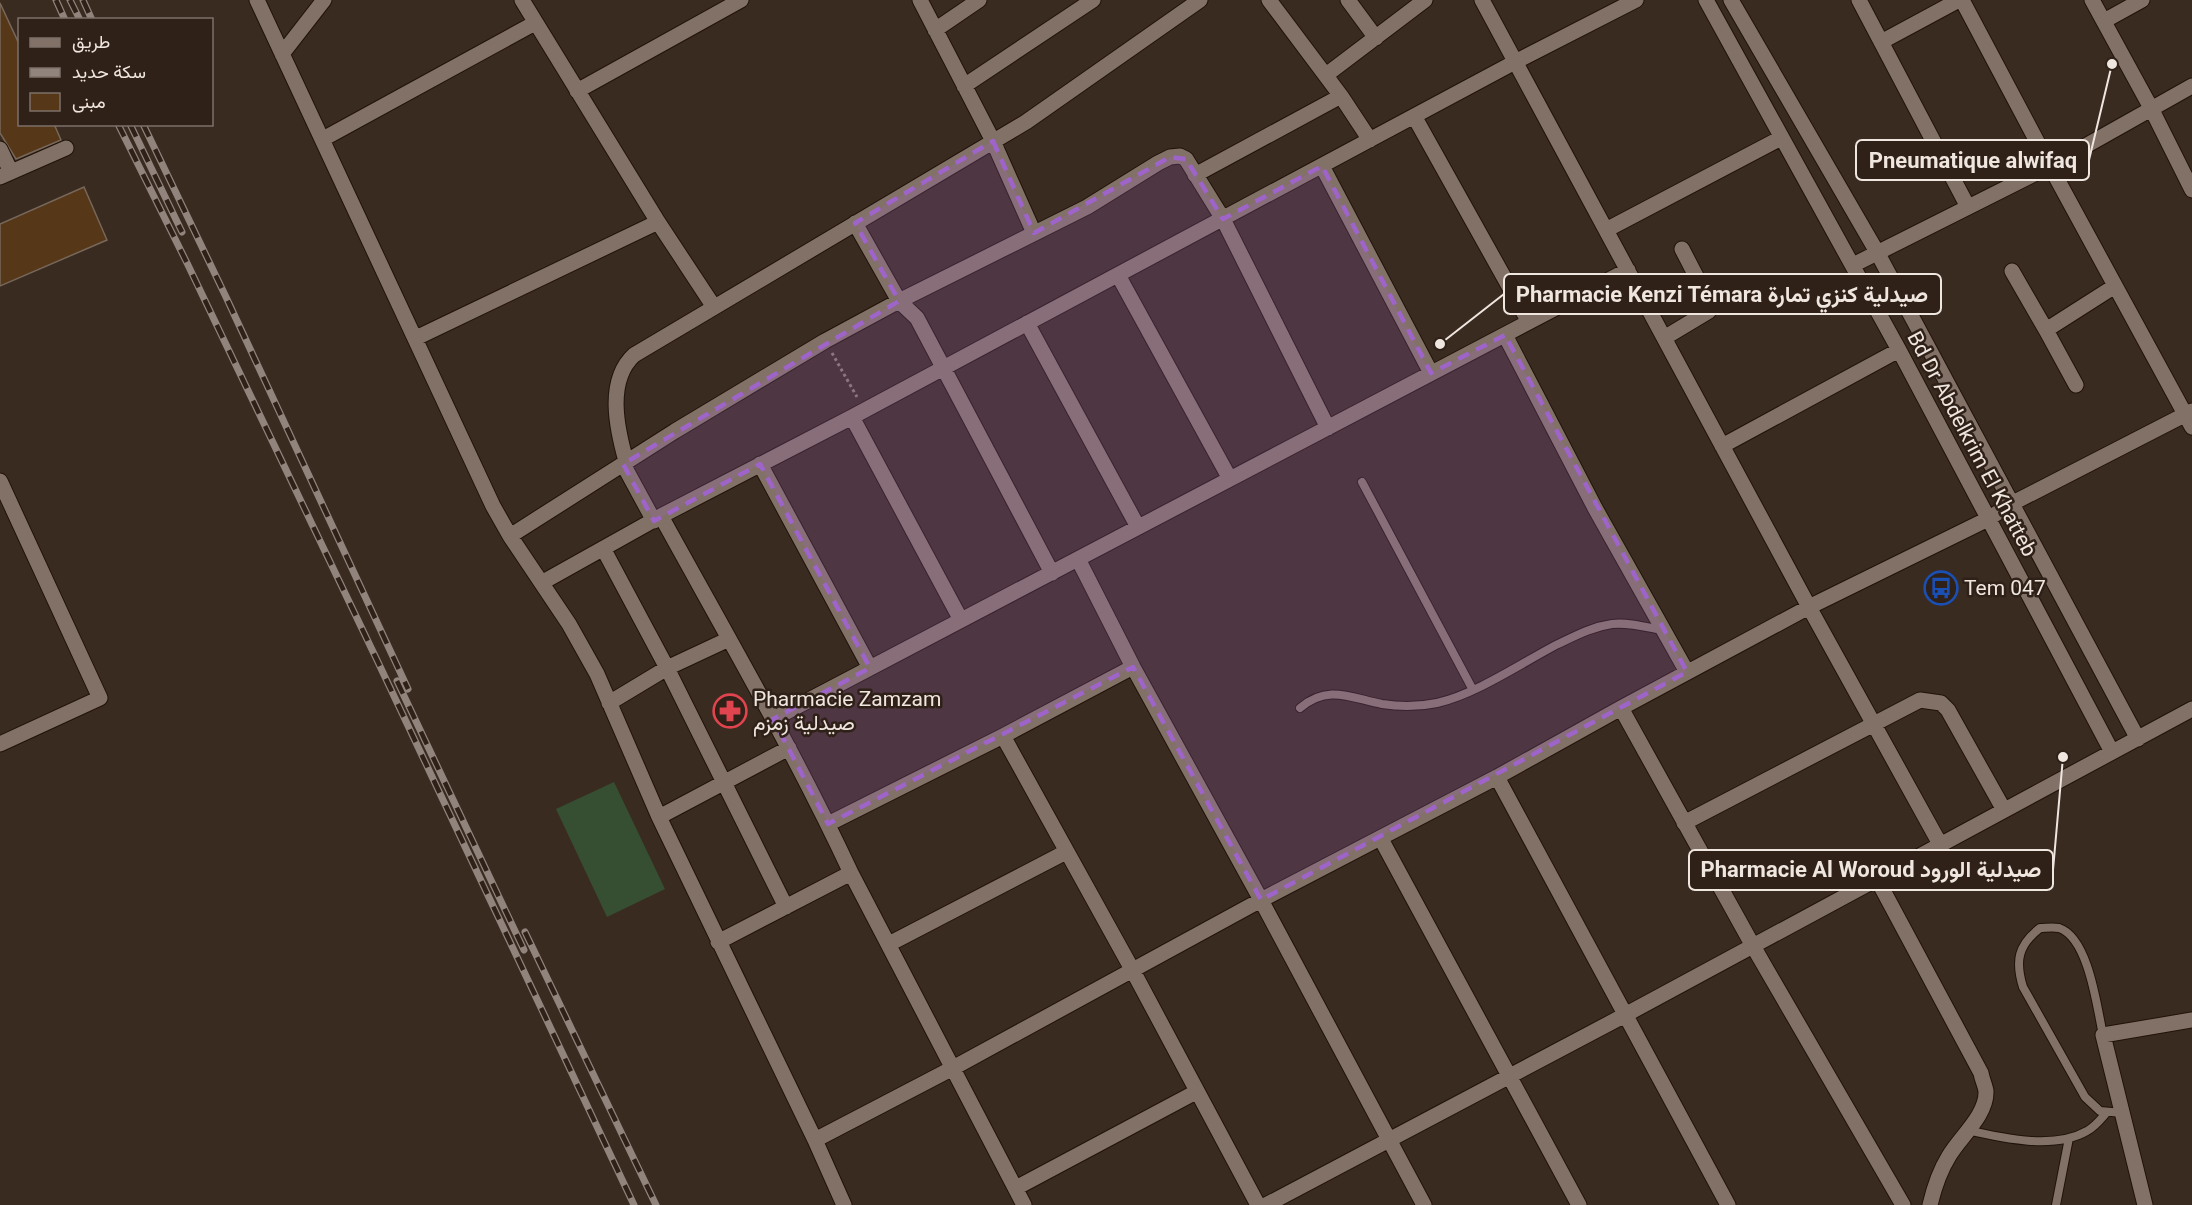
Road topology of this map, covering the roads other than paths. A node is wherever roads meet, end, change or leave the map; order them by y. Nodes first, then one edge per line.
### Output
1 (257, 0) edge
2 (324, 0) edge
3 (522, 0) edge
4 (741, 0) edge
5 (920, 0) edge
6 (979, 0) edge
7 (1094, 0) edge
8 (1269, 0) edge
9 (1348, 0) edge
10 (1482, 0) edge
11 (1636, 0) edge
12 (1706, 0) edge
13 (1731, 0) edge
14 (1859, 0) edge
15 (1960, 0) edge
16 (2092, 0) edge
17 (2142, 0) edge
18 (1197, 1) edge
19 (1422, 1) edge
20 (2104, 21) junction
21 (535, 23) junction
22 (935, 30) junction
23 (1376, 38) junction
24 (1881, 42) junction
25 (282, 54) junction
26 (1515, 62) junction
27 (1326, 75) junction
28 (964, 86) junction
29 (2192, 86) edge
30 (577, 91) junction
31 (1341, 96) junction
32 (2151, 108) junction
33 (1414, 116) junction
34 (1781, 138) junction
35 (322, 139) junction
36 (1370, 140) junction
37 (993, 141) junction
38 (66, 148) dead end
39 (0, 149) edge
40 (1322, 166) junction
41 (2050, 166) junction
42 (5, 174) edge
43 (1196, 175) junction
44 (2192, 190) edge
45 (1968, 207) junction
46 (1223, 219) junction
47 (658, 222) junction
48 (855, 223) junction
49 (1606, 231) junction
50 (1034, 233) junction
51 (1682, 249) dead end
52 (1877, 252) junction
53 (1853, 266) junction
54 (1628, 270) junction
55 (2012, 271) dead end
56 (1118, 275) junction
57 (2115, 286) junction
58 (899, 301) junction
59 (714, 307) junction
60 (1529, 322) junction
61 (1027, 323) junction
62 (2046, 330) junction
63 (1505, 334) junction
64 (416, 338) junction
65 (1664, 338) junction
66 (1899, 350) junction
67 (943, 368) junction
68 (1431, 373) junction
69 (2076, 385) dead end
70 (858, 414) junction
71 (2190, 418) edge
72 (1328, 428) junction
73 (1722, 446) junction
74 (625, 463) junction
75 (760, 464) junction
76 (1230, 479) junction
77 (0, 481) edge
78 (1362, 482) dead end
79 (2011, 504) junction
80 (658, 519) junction
81 (1988, 519) junction
82 (1138, 527) junction
83 (510, 536) junction
84 (604, 550) junction
85 (1078, 559) junction
86 (1052, 573) junction
87 (543, 582) junction
88 (1809, 607) junction
89 (961, 620) junction
90 (1663, 630) junction
91 (729, 639) junction
92 (1133, 667) junction
93 (667, 668) junction
94 (870, 668) junction
95 (1687, 672) junction
96 (1473, 690) junction
97 (609, 703) junction
98 (1300, 708) dead end
99 (1621, 708) junction
100 (2192, 709) edge
101 (772, 719) junction
102 (1873, 723) junction
103 (1003, 736) junction
104 (2138, 739) junction
105 (0, 744) edge
106 (789, 748) junction
107 (2112, 752) junction
108 (1497, 777) junction
109 (724, 782) junction
110 (2004, 810) junction
111 (659, 818) junction
112 (1684, 823) junction
113 (828, 824) junction
114 (1381, 839) junction
115 (1940, 844) junction
116 (1066, 852) junction
117 (851, 873) junction
118 (1878, 879) junction
119 (1261, 900) junction
120 (786, 907) junction
121 (718, 942) junction
122 (889, 944) junction
123 (1753, 946) junction
124 (1133, 971) junction
125 (1625, 1015) junction
126 (2192, 1020) edge
127 (2103, 1035) junction
128 (953, 1068) junction
129 (1509, 1075) junction
130 (1196, 1092) junction
131 (2115, 1112) junction
132 (1967, 1130) junction
133 (2068, 1138) junction
134 (815, 1140) junction
135 (1389, 1140) junction
136 (1016, 1188) junction
137 (844, 1205) edge
138 (1024, 1205) edge
139 (1258, 1205) edge
140 (1266, 1205) edge
141 (1424, 1205) edge
142 (1579, 1205) edge
143 (1728, 1205) edge
144 (1903, 1205) edge
145 (1930, 1205) edge
146 (2056, 1205) edge
147 (2145, 1205) edge

1 - 25 street
2 - 25 street
3 - 21 street
4 - 30 street
5 - 22 street
6 - 22 street
7 - 28 street
8 - 27 street
9 - 23 street
10 - 26 street
11 - 26 street
12 - 34 street, Bd Dr Abdelkrim El Khatteb
13 - 52 street
14 - 24 street
15 - 24 street
15 - 41 street
16 - 20 street
17 - 20 street
18 - 37 street
19 - 23 street
20 - 32 street
21 - 30 street
21 - 35 street
22 - 28 street
23 - 27 street
24 - 45 street
25 - 35 street
26 - 33 street
26 - 49 street
27 - 31 street
28 - 37 street
29 - 32 street
30 - 47 street
31 - 36 street
31 - 43 street
32 - 41 street
32 - 44 street
33 - 36 street
33 - 60 street
34 - 49 street
34 - 53 street, Bd Dr Abdelkrim El Khatteb
35 - 64 street
36 - 40 street
37 - 48 street
37 - 50 street
38 - 42 street
39 - 42 street
40 - 46 street
40 - 68 street
41 - 45 street
41 - 57 street
43 - 46 street
43 - 50 street
45 - 52 street
46 - 56 street
46 - 72 street
47 - 59 street
47 - 64 street
48 - 58 street
48 - 59 street
49 - 54 street
50 - 58 street
51 - 65 street
52 - 53 street
52 - 79 street
53 - 66 street, Bd Dr Abdelkrim El Khatteb
54 - 60 street
54 - 65 street
55 - 62 street
56 - 61 street
56 - 76 street
57 - 62 street
57 - 71 street
58 - 67 street
58 - 74 street
59 - 74 street
60 - 63 street
61 - 67 street
61 - 82 street
62 - 69 street
63 - 68 street
63 - 90 street
64 - 83 street
65 - 73 street
66 - 73 street
66 - 81 street, Bd Dr Abdelkrim El Khatteb
67 - 70 street
67 - 86 street
68 - 72 street
70 - 75 street
70 - 89 street
71 - 79 street
72 - 76 street
73 - 88 street
74 - 80 street
74 - 83 street
75 - 80 street
75 - 94 street
76 - 82 street
77 - 105 street
78 - 96 lane
79 - 81 street
79 - 104 street
80 - 84 street
80 - 91 street
81 - 88 street
81 - 107 street, Bd Dr Abdelkrim El Khatteb
82 - 85 street
83 - 87 street
84 - 87 street
84 - 93 street
85 - 86 street
85 - 92 street
86 - 89 street
87 - 97 street
88 - 95 street
88 - 102 street
89 - 94 street
90 - 95 street
90 - 96 lane
91 - 93 street
91 - 101 street
92 - 103 street
92 - 119 street
93 - 97 street
93 - 109 street
94 - 101 street
95 - 99 street
96 - 98 lane
97 - 111 street
99 - 108 street
99 - 112 street
100 - 104 street
101 - 106 street
102 - 110 street
102 - 112 street
102 - 115 street
103 - 113 street
103 - 116 street
104 - 107 street
106 - 109 street
106 - 113 street
107 - 110 street
108 - 114 street
108 - 125 street
109 - 111 street
109 - 120 street
110 - 115 street
111 - 121 street
112 - 123 street
113 - 117 street
114 - 119 street
114 - 129 street
115 - 118 street
116 - 122 street
116 - 124 street
117 - 120 street
117 - 122 street
118 - 123 street
118 - 132 street
119 - 124 street
119 - 135 street
120 - 121 street
121 - 134 street
122 - 128 street
123 - 125 street
123 - 144 street
124 - 128 street
124 - 130 street
125 - 129 street
125 - 143 street
126 - 127 street
127 - 131 street
127 - 131 lane
128 - 134 street
128 - 136 street
129 - 135 street
129 - 142 street
130 - 136 street
130 - 139 street
131 - 133 lane
131 - 147 street
132 - 133 lane
132 - 145 street
133 - 146 lane
134 - 137 street
135 - 140 street
135 - 141 street
136 - 138 street

